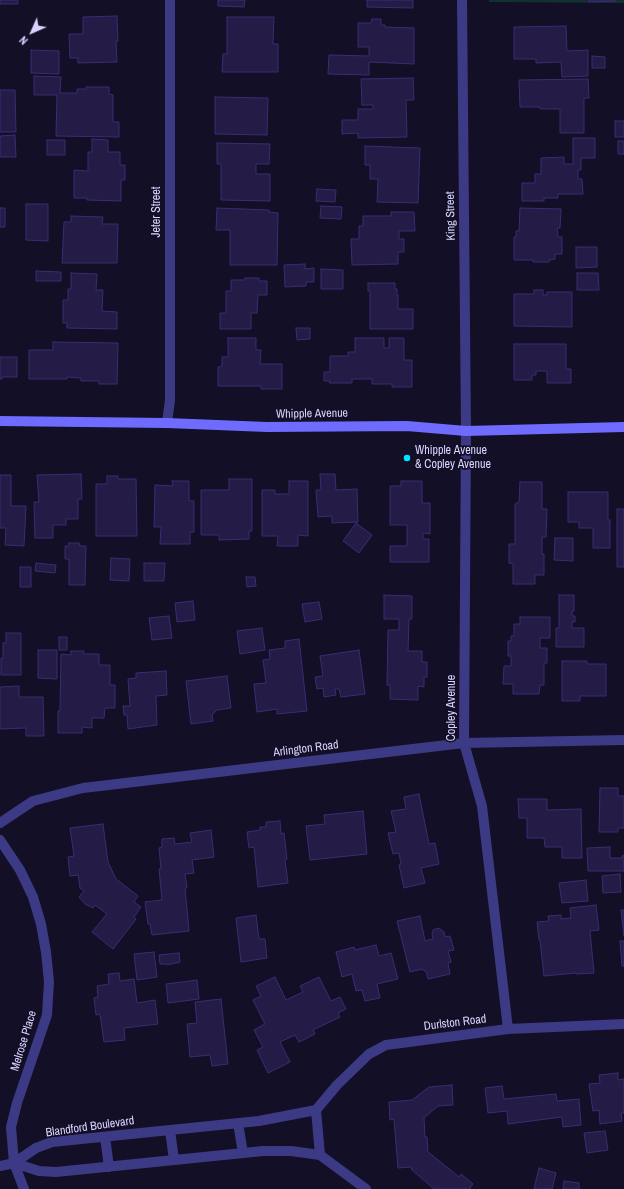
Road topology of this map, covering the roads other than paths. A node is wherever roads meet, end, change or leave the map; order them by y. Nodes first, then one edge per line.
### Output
1 (170, 0) edge
2 (462, 0) edge
3 (0, 421) edge
4 (167, 423) junction
5 (624, 427) edge
6 (466, 431) junction
7 (624, 740) edge
8 (464, 743) junction
9 (0, 823) edge
10 (0, 840) edge
11 (624, 1024) edge
12 (508, 1030) junction
13 (316, 1110) junction
14 (238, 1123) junction
15 (170, 1130) junction
16 (105, 1137) junction
17 (243, 1153) junction
18 (320, 1154) junction
19 (174, 1160) junction
20 (14, 1163) junction
21 (0, 1166) edge
22 (109, 1167) junction
23 (24, 1189) edge
24 (366, 1189) edge

1 - 4 street, Jeter Street
2 - 6 street, King Street
3 - 4 main road, Whipple Avenue
4 - 6 main road, Whipple Avenue
5 - 6 main road, Whipple Avenue
6 - 8 street, Copley Avenue
7 - 8 street, Arlington Road
8 - 9 street, Arlington Road
8 - 12 street, Copley Avenue
10 - 20 street, Melrose Place
11 - 12 street, Durlston Road
12 - 13 street, Durlston Road
13 - 14 street, Blandford Boulevard
13 - 18 street
14 - 15 street, Blandford Boulevard
14 - 17 street
15 - 16 street, Blandford Boulevard
15 - 19 street
16 - 20 street, Blandford Boulevard
16 - 22 street
17 - 18 street
17 - 19 street
18 - 24 street
19 - 22 street
20 - 21 street
20 - 22 street
20 - 23 street, Melrose Place

